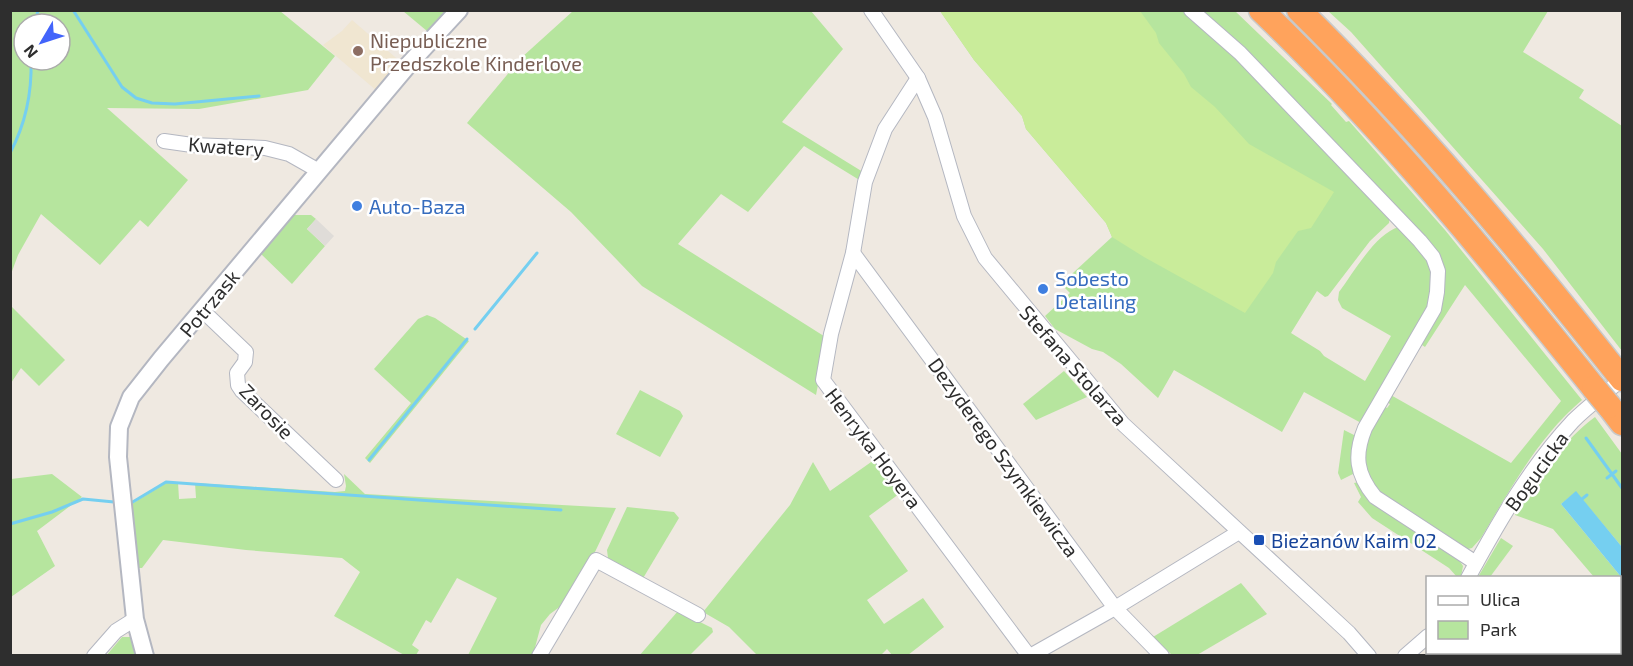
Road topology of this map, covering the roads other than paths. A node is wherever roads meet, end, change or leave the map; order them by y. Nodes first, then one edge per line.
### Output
1 (459, 10) edge
2 (872, 10) edge
3 (1191, 10) edge
4 (1260, 10) edge
5 (1299, 10) edge
6 (918, 78) junction
7 (164, 141) dead end
8 (319, 171) junction
9 (853, 253) junction
10 (203, 311) junction
11 (1620, 376) edge
12 (1609, 406) edge
13 (336, 480) dead end
14 (1239, 532) junction
15 (1476, 563) junction
16 (1469, 576) edge
17 (1115, 608) junction
18 (698, 615) dead end
19 (135, 620) junction
20 (1426, 638) edge
21 (94, 656) edge
22 (145, 656) edge
23 (539, 656) edge
24 (1030, 656) edge
25 (1162, 656) edge
26 (1369, 656) edge
27 (1405, 656) edge

1 - 8 street, Potrzask
2 - 6 street, Stefana Stolarza
3 - 15 street
4 - 12 highway
5 - 11 highway
6 - 9 street, Henryka Hoyera
6 - 14 street, Stefana Stolarza
7 - 8 street, Kwatery
8 - 10 street, Potrzask
9 - 17 street, Dezyderego Szymkiewicza
9 - 24 street, Henryka Hoyera
10 - 13 street, Zarosie
10 - 19 street, Potrzask
11 - 15 street, Bogucicka
14 - 17 street
14 - 26 street, Stefana Stolarza
15 - 16 street, Bogucicka
17 - 24 street
17 - 25 street, Dezyderego Szymkiewicza
18 - 23 street
19 - 21 street
19 - 22 street, Potrzask
20 - 27 street

